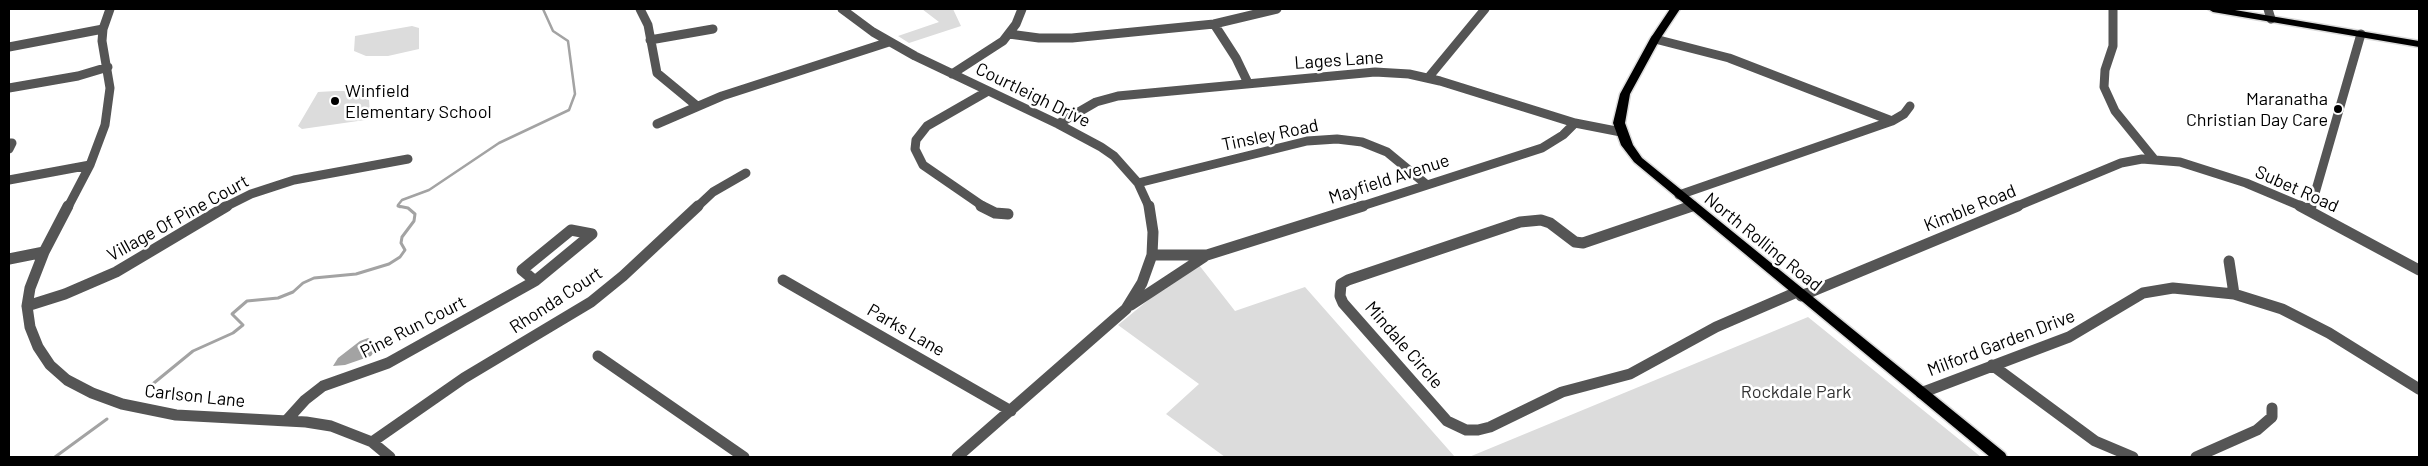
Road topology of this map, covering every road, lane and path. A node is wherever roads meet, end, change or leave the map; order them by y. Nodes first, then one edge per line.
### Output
1 (110, 9) edge
2 (640, 9) edge
3 (842, 9) edge
4 (1022, 9) edge
5 (1277, 9) edge
6 (1485, 9) edge
7 (1675, 9) edge
8 (2113, 9) edge
9 (2213, 9) edge
10 (2269, 14) edge
11 (1214, 24) junction
12 (103, 29) junction
13 (713, 29) dead end
14 (1009, 34) junction
15 (2361, 34) junction
16 (1655, 38) junction
17 (650, 40) junction
18 (889, 42) junction
19 (2419, 44) edge
20 (9, 46) edge
21 (108, 67) junction
22 (952, 74) junction
23 (1428, 78) junction
24 (1248, 83) junction
25 (9, 88) edge
26 (988, 91) junction
27 (697, 106) junction
28 (1910, 106) dead end
29 (1892, 122) junction
30 (1575, 123) junction
31 (657, 124) dead end
32 (1058, 124) junction
33 (1621, 132) junction
34 (9, 143) edge
35 (9, 149) edge
36 (408, 158) dead end
37 (2154, 159) junction
38 (90, 165) junction
39 (746, 173) dead end
40 (9, 180) edge
41 (1138, 183) junction
42 (1427, 185) junction
43 (1679, 195) junction
44 (1692, 206) junction
45 (2310, 210) junction
46 (1008, 214) dead end
47 (44, 252) junction
48 (1207, 255) junction
49 (1152, 256) junction
50 (9, 259) edge
51 (2229, 261) dead end
52 (2419, 270) edge
53 (783, 280) dead end
54 (535, 281) junction
55 (1799, 294) junction
56 (2234, 294) junction
57 (27, 306) junction
58 (1126, 309) junction
59 (598, 356) dead end
60 (1992, 366) junction
61 (2419, 389) edge
62 (1921, 393) junction
63 (2272, 408) dead end
64 (1011, 411) junction
65 (286, 421) junction
66 (372, 442) junction
67 (390, 457) edge
68 (744, 457) edge
69 (958, 457) edge
70 (2000, 457) edge
71 (2133, 457) edge
72 (2196, 457) edge

1 - 12 street, Carlson Lane
2 - 17 street
3 - 18 street, Courtleigh Drive
4 - 14 street
5 - 11 street
6 - 23 street
7 - 16 main road
8 - 37 street
9 - 10 main road
10 - 15 main road
11 - 14 street
11 - 24 street
12 - 20 street
12 - 21 street, Carlson Lane
13 - 17 street
14 - 22 street
15 - 19 main road
15 - 45 street
16 - 29 street
16 - 33 main road
17 - 27 street
18 - 22 street, Courtleigh Drive
18 - 27 street
21 - 25 street
21 - 38 street, Carlson Lane
22 - 26 street, Courtleigh Drive
23 - 24 street, Lages Lane
23 - 30 street, Lages Lane
24 - 32 street, Lages Lane
26 - 32 street, Courtleigh Drive
26 - 46 street
27 - 31 street
28 - 29 street
29 - 43 street
30 - 33 street, Lages Lane
30 - 42 street, Mayfield Avenue
32 - 41 street, Courtleigh Drive
33 - 43 main road, North Rolling Road
34 - 35 street
36 - 57 street, Village Of Pine Court
37 - 45 street, Subet Road
37 - 55 street, Kimble Road
38 - 40 street
38 - 47 street, Carlson Lane
39 - 66 street, Rhonda Court
41 - 42 street, Tinsley Road
41 - 49 street, Courtleigh Drive
42 - 48 street, Mayfield Avenue
43 - 44 main road, North Rolling Road
44 - 55 main road, North Rolling Road
44 - 55 street, Mindale Circle
45 - 52 street, Subet Road
47 - 50 street
47 - 57 street, Carlson Lane
48 - 49 street, Mayfield Avenue
48 - 58 street, Mayfield Avenue
49 - 58 street, Mayfield Avenue
51 - 56 street
53 - 64 street, Parks Lane
54 - 54 street, Pine Run Court
54 - 65 street, Pine Run Court
55 - 62 main road, North Rolling Road
56 - 60 street, Milford Garden Drive
56 - 61 street, Milford Garden Drive
57 - 65 street, Carlson Lane
58 - 64 street, Mayfield Avenue
59 - 68 street
60 - 62 street, Milford Garden Drive
60 - 71 street
62 - 70 main road, North Rolling Road
63 - 72 street
64 - 69 street, Mayfield Avenue
65 - 66 street, Carlson Lane
66 - 67 street, Carlson Lane

